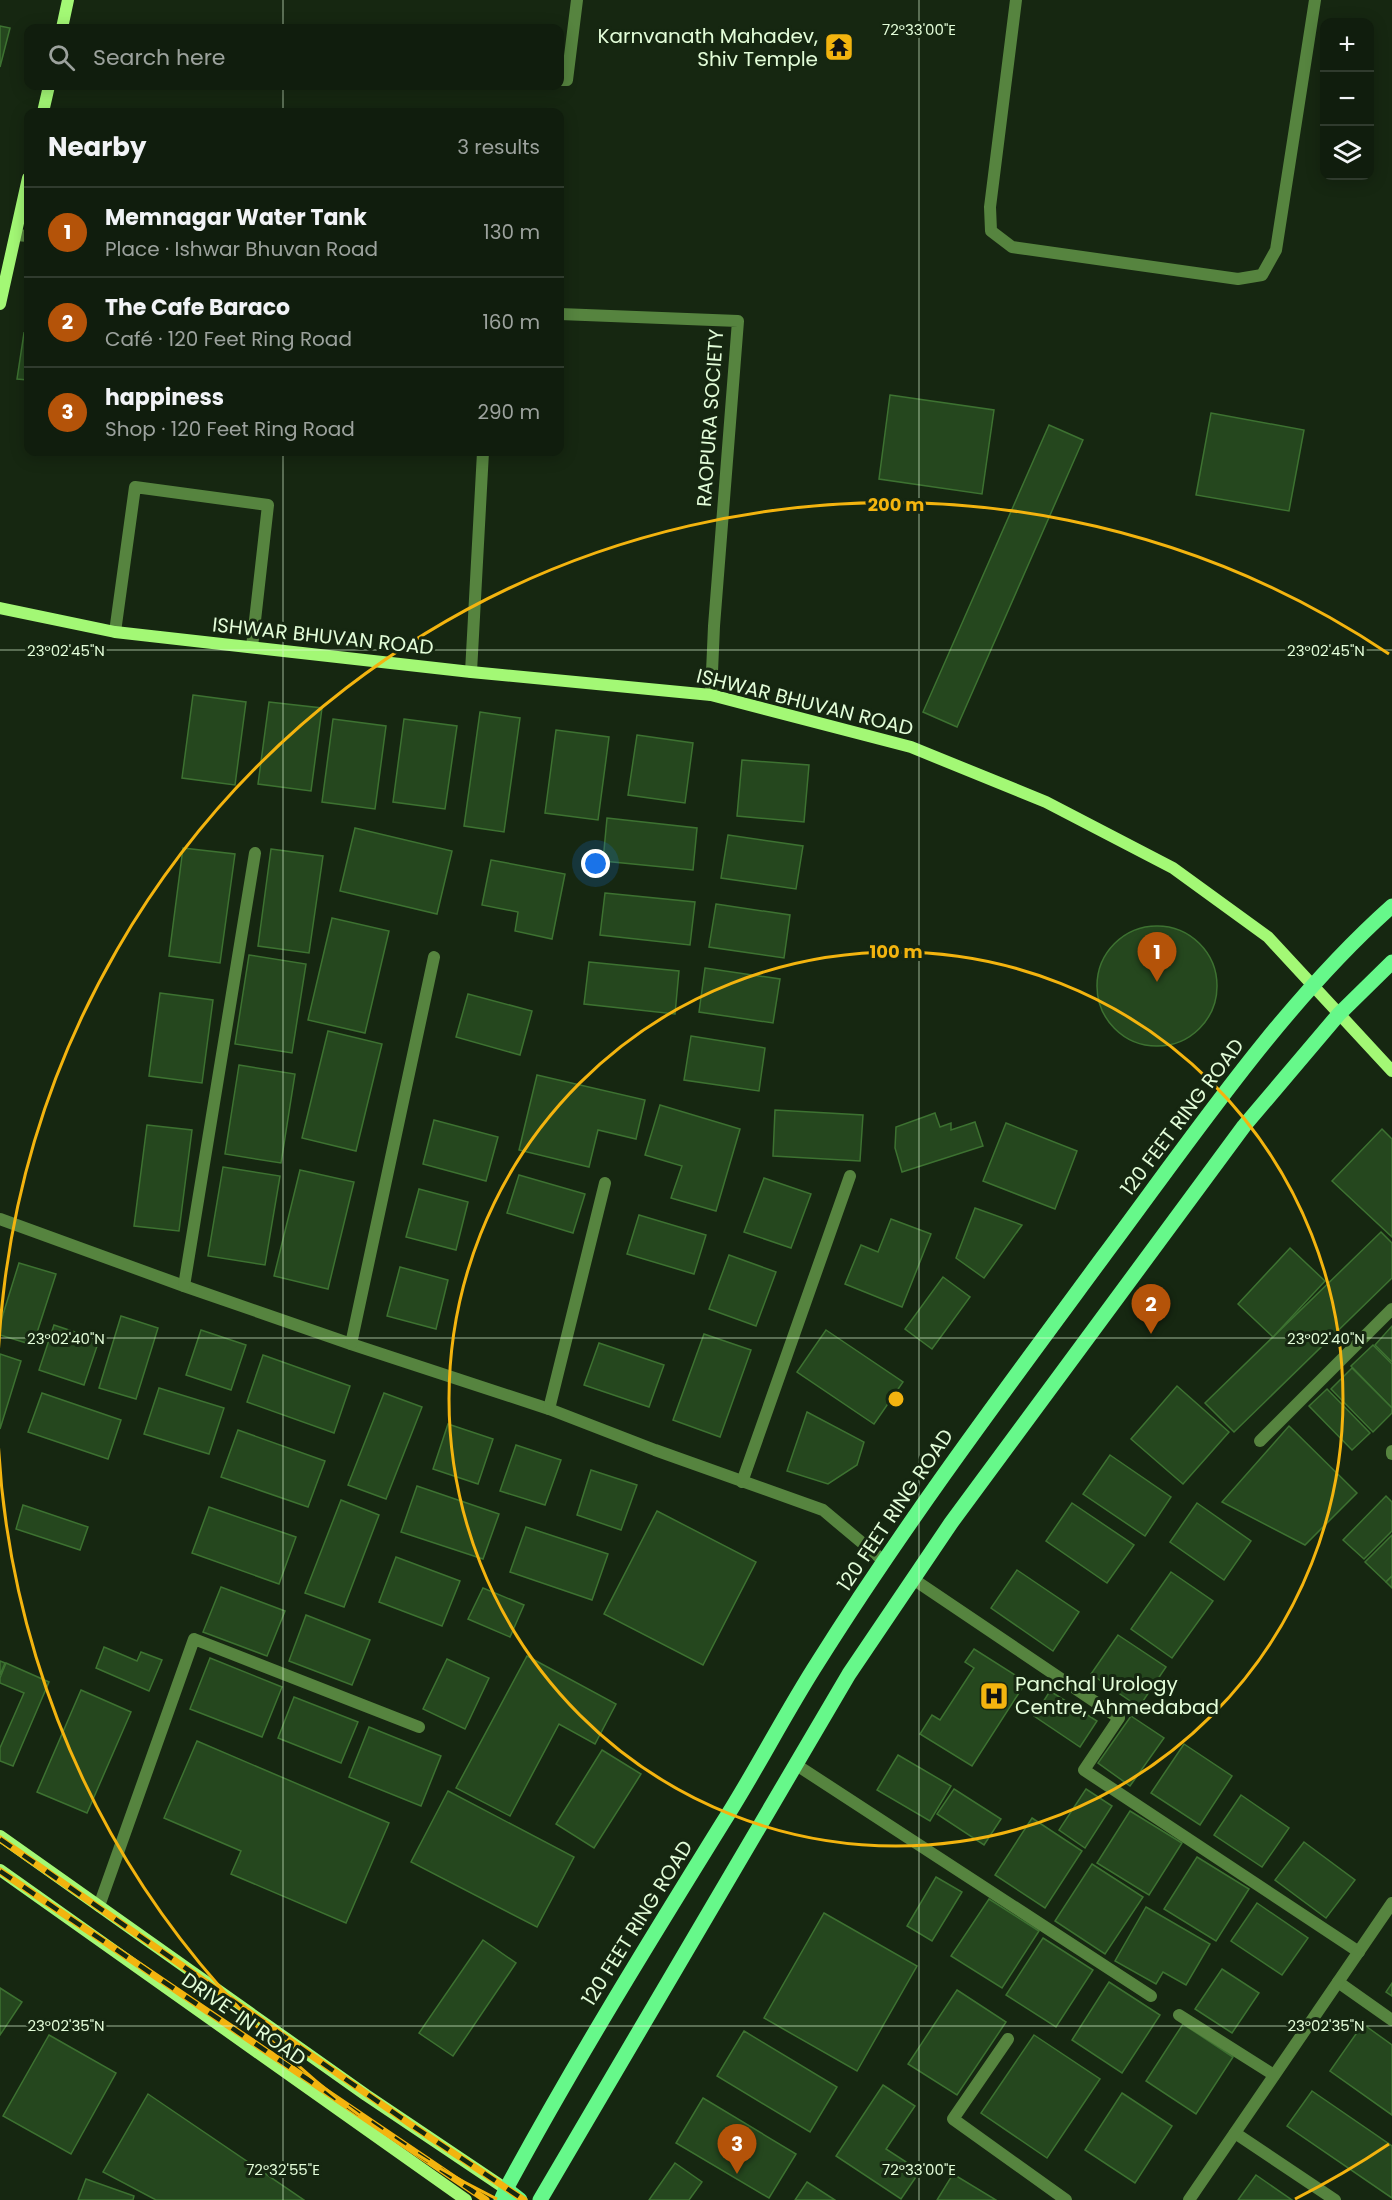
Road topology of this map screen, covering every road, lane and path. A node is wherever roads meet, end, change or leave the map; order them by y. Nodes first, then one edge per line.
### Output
1 (68, 0) edge
2 (577, 0) edge
3 (1016, 0) edge
4 (1315, 0) edge
5 (63, 24) edge
6 (564, 81) edge
7 (48, 90) edge
8 (44, 108) edge
9 (24, 217) edge
10 (22, 236) edge
11 (0, 304) edge
12 (564, 314) edge
13 (483, 456) edge
14 (0, 608) edge
15 (114, 632) junction
16 (252, 647) junction
17 (471, 672) junction
18 (711, 695) junction
19 (255, 853) dead end
20 (1392, 906) edge
21 (434, 957) dead end
22 (1392, 962) edge
23 (1314, 986) junction
24 (1339, 1014) junction
25 (1392, 1071) edge
26 (850, 1176) dead end
27 (605, 1183) dead end
28 (0, 1219) edge
29 (184, 1287) junction
30 (1392, 1309) edge
31 (351, 1344) junction
32 (549, 1409) junction
33 (1260, 1441) dead end
34 (742, 1482) junction
35 (885, 1562) junction
36 (913, 1579) junction
37 (419, 1727) dead end
38 (795, 1764) junction
39 (0, 1836) edge
40 (0, 1870) edge
41 (1392, 1904) edge
42 (99, 1906) junction
43 (1359, 1952) junction
44 (1338, 1982) junction
45 (1151, 1996) dead end
46 (1179, 2015) dead end
47 (1392, 2020) edge
48 (1008, 2039) dead end
49 (1274, 2076) junction
50 (1235, 2133) junction
51 (504, 2195) edge
52 (466, 2200) edge
53 (520, 2200) edge
54 (540, 2200) edge
55 (1066, 2200) edge
56 (1189, 2200) edge
57 (1335, 2200) edge

1 - 5 street
2 - 6 street
3 - 4 street
7 - 8 street
9 - 10 street
10 - 11 street
12 - 18 street, RAOPURA SOCIETY
13 - 17 street
14 - 15 street, ISHWAR BHUVAN ROAD
15 - 16 street, ISHWAR BHUVAN ROAD
15 - 16 street
16 - 17 street, ISHWAR BHUVAN ROAD
17 - 18 street, ISHWAR BHUVAN ROAD
18 - 23 street, ISHWAR BHUVAN ROAD
19 - 29 street
20 - 23 main road, 120 FEET RING ROAD
21 - 31 street
22 - 24 main road
23 - 24 street, ISHWAR BHUVAN ROAD
23 - 35 main road, 120 FEET RING ROAD
24 - 25 street, ISHWAR BHUVAN ROAD
24 - 36 main road
26 - 34 street
27 - 32 street
28 - 29 street
29 - 31 street
30 - 33 street
31 - 32 street
32 - 34 street
34 - 35 street
35 - 51 main road, 120 FEET RING ROAD
36 - 38 main road
36 - 43 street
37 - 42 street
38 - 45 street
38 - 54 main road
39 - 42 street
40 - 52 street, DRIVE-IN ROAD
41 - 43 street
42 - 51 street
43 - 44 street
44 - 47 street
44 - 49 street
46 - 49 street
48 - 55 street
49 - 50 street
50 - 56 street
50 - 57 street
51 - 53 main road

